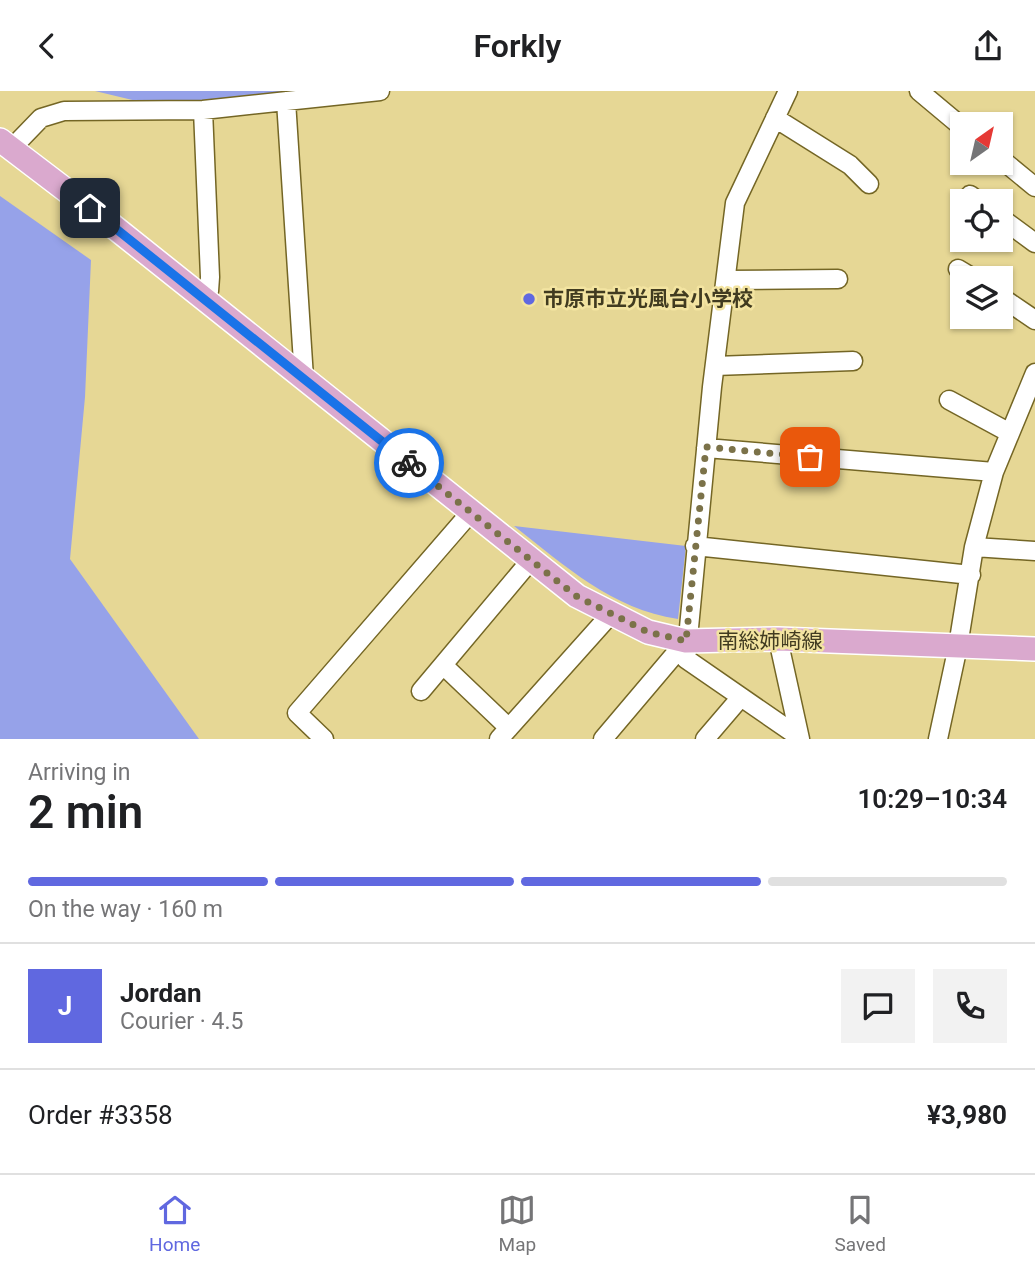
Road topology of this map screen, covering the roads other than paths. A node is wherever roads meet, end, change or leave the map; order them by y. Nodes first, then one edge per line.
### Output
1 (380, 91) edge
2 (788, 91) edge
3 (919, 91) edge
4 (286, 101) junction
5 (203, 110) junction
6 (950, 117) edge
7 (775, 118) junction
8 (6, 144) edge
9 (1013, 169) edge
10 (869, 184) dead end
11 (1035, 187) edge
12 (1013, 227) edge
13 (1035, 243) edge
14 (838, 279) dead end
15 (727, 280) junction
16 (203, 299) junction
17 (1013, 305) edge
18 (1035, 320) edge
19 (853, 361) dead end
20 (715, 366) junction
21 (1035, 373) edge
22 (304, 378) junction
23 (949, 400) dead end
24 (1010, 433) junction
25 (706, 447) junction
26 (994, 472) junction
27 (471, 512) junction
28 (695, 546) junction
29 (975, 547) junction
30 (1035, 551) edge
31 (531, 560) junction
32 (971, 575) junction
33 (610, 615) junction
34 (778, 639) junction
35 (686, 641) junction
36 (958, 646) junction
37 (1035, 649) edge
38 (443, 665) junction
39 (421, 691) dead end
40 (741, 697) junction
41 (504, 734) edge
42 (800, 738) edge
43 (324, 739) edge
44 (603, 739) edge
45 (705, 739) edge
46 (938, 739) edge

1 - 4 street
2 - 7 street
3 - 6 street
4 - 5 street
4 - 22 street
5 - 8 street
5 - 16 street
7 - 10 street
7 - 15 street
8 - 16 main road, 南総姉崎線
9 - 11 street
12 - 13 street
14 - 15 street
15 - 20 street
16 - 22 main road, 南総姉崎線
17 - 18 street
19 - 20 street
20 - 25 street
21 - 24 street
22 - 27 main road, 南総姉崎線
23 - 24 street
24 - 26 street
25 - 26 street
25 - 28 street
26 - 29 street
27 - 31 main road, 南総姉崎線
27 - 43 street
28 - 32 street
28 - 35 street
29 - 30 street
29 - 32 street
31 - 33 main road, 南総姉崎線
31 - 38 street
32 - 36 street
33 - 35 main road, 南総姉崎線
33 - 41 street
34 - 35 main road, 南総姉崎線
34 - 36 main road, 南総姉崎線
34 - 42 street
35 - 40 street
35 - 44 street
36 - 37 main road, 南総姉崎線
36 - 46 street
38 - 39 street
38 - 41 street
40 - 42 street
40 - 45 street

